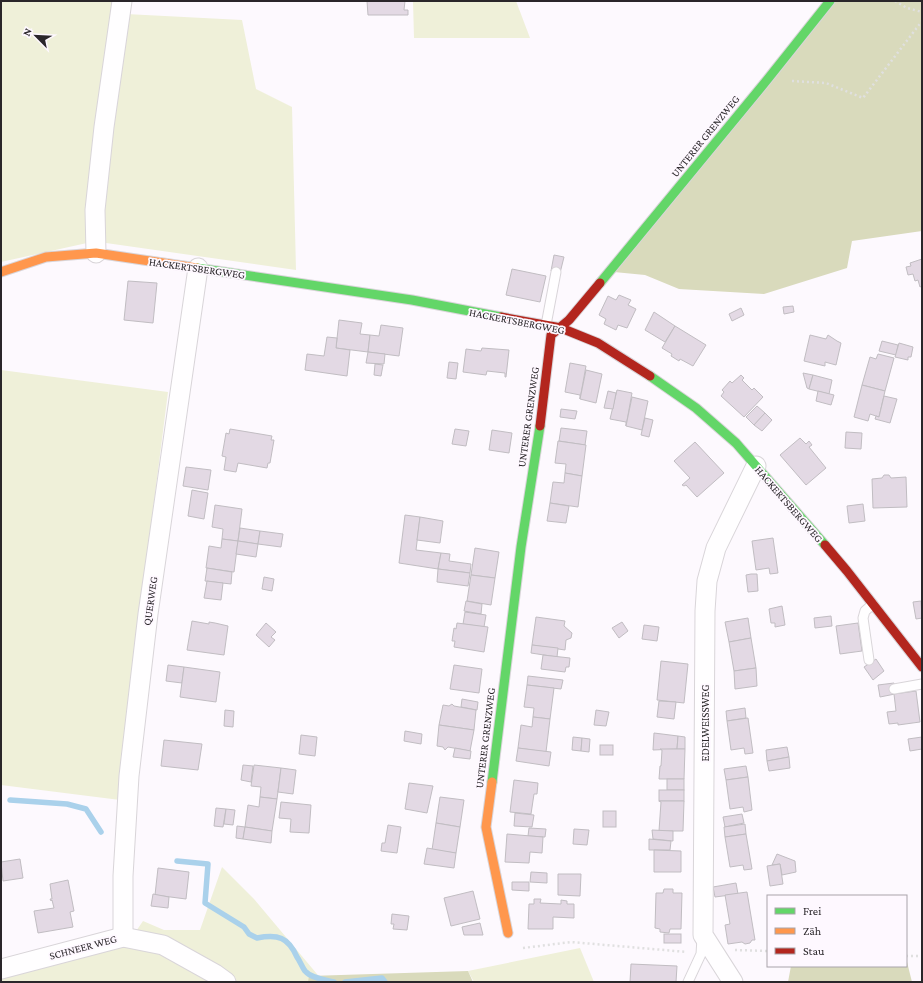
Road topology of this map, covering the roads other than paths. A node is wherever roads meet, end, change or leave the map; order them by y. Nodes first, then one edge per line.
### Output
1 (122, 1) edge
2 (830, 1) edge
3 (96, 253) junction
4 (198, 268) junction
5 (1, 272) edge
6 (556, 272) dead end
7 (546, 325) junction
8 (561, 328) junction
9 (756, 466) junction
10 (873, 604) junction
11 (869, 660) dead end
12 (922, 667) edge
13 (922, 684) edge
14 (894, 689) dead end
15 (508, 933) road end
16 (123, 937) junction
17 (705, 946) junction
18 (1, 969) edge
19 (226, 982) edge
20 (688, 982) edge
21 (733, 982) edge

1 - 3 street
2 - 8 street, UNTERER GRENZWEG
3 - 4 street, HACKERTSBERGWEG
3 - 5 street, HACKERTSBERGWEG
4 - 7 street, HACKERTSBERGWEG
4 - 16 street, QUERWEG
6 - 7 lane
7 - 8 street, HACKERTSBERGWEG
8 - 9 street, HACKERTSBERGWEG
8 - 15 street, UNTERER GRENZWEG
9 - 10 street, HACKERTSBERGWEG
9 - 17 street, EDELWEISSWEG
10 - 11 lane
10 - 12 street, HACKERTSBERGWEG
13 - 14 lane
16 - 18 street, SCHNEER WEG
16 - 19 street, SCHNEER WEG
17 - 20 lane
17 - 21 street

